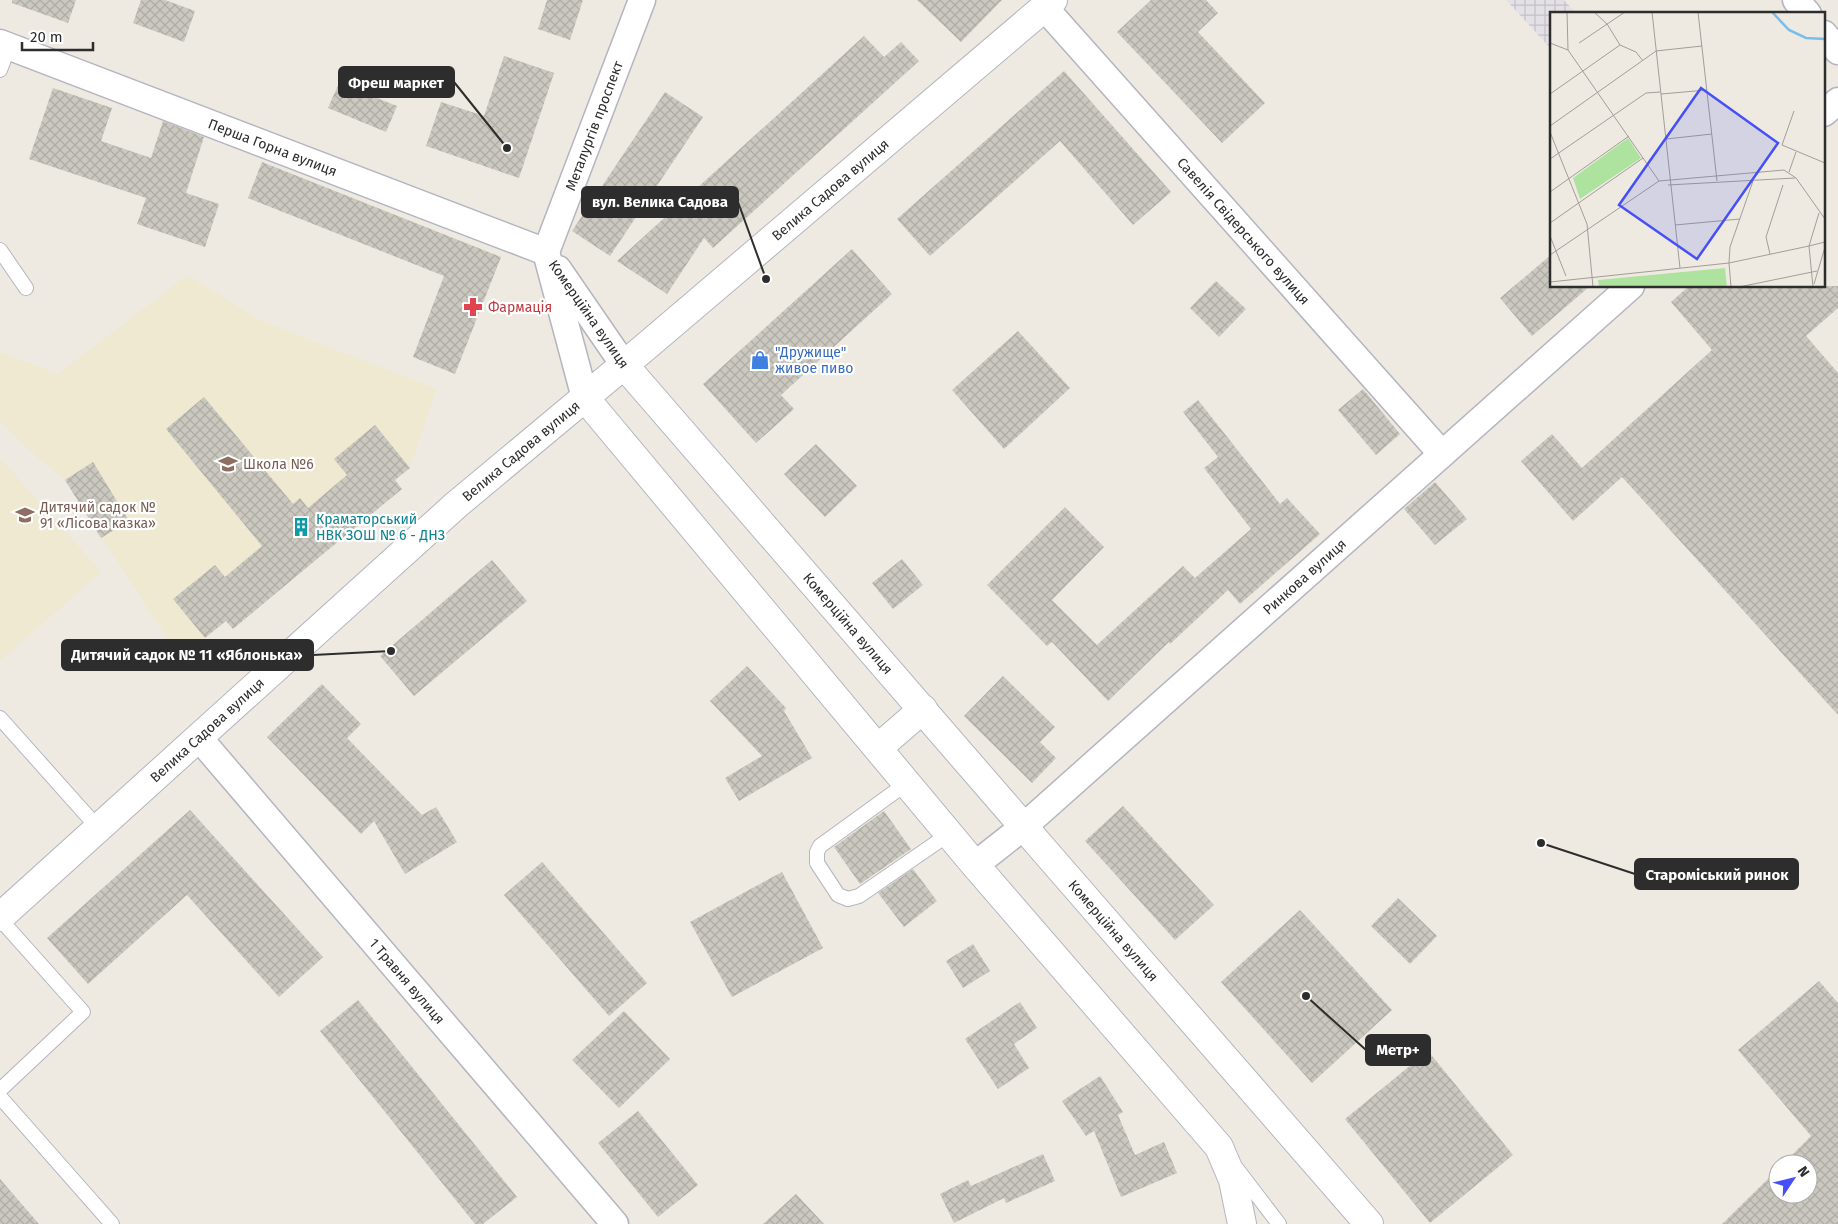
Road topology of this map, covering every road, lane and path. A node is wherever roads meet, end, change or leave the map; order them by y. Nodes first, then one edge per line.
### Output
1 (642, 0) edge
2 (1796, 0) edge
3 (1049, 4) edge
4 (1806, 12) edge
5 (1826, 36) edge
6 (1838, 51) edge
7 (3, 53) edge
8 (1838, 101) edge
9 (1826, 111) edge
10 (0, 250) edge
11 (546, 252) junction
12 (26, 288) dead end
13 (1629, 288) edge
14 (624, 365) junction
15 (585, 398) junction
16 (1442, 454) junction
17 (923, 708) junction
18 (0, 718) edge
19 (199, 738) junction
20 (878, 748) junction
21 (906, 783) junction
22 (1022, 828) junction
23 (99, 829) junction
24 (949, 834) junction
25 (975, 865) junction
26 (0, 918) edge
27 (0, 1090) edge
28 (0, 1097) edge
29 (1219, 1147) junction
30 (112, 1224) edge
31 (615, 1224) edge
32 (1242, 1224) edge
33 (1279, 1224) edge
34 (1369, 1224) edge

1 - 11 street, Металургів проспект
2 - 4 street
3 - 14 street, Велика Садова вулиця
3 - 16 street, Савелія Свідерського вулиця
5 - 6 street
7 - 11 street, Перша Горна вулиця
8 - 9 street
10 - 12 lane
11 - 14 street, Комерційна вулиця
11 - 15 street, Комерційна вулиця
13 - 16 street, Ринкова вулиця
14 - 15 street, Велика Садова вулиця
14 - 17 street, Комерційна вулиця
15 - 19 street, Велика Садова вулиця
15 - 20 street, Комерційна вулиця
16 - 22 street, Ринкова вулиця
17 - 20 street
17 - 22 street, Комерційна вулиця
18 - 23 lane
19 - 23 street, Велика Садова вулиця
19 - 31 street, 1 Травня вулиця
20 - 21 street, Комерційна вулиця
21 - 24 street, Комерційна вулиця
21 - 24 lane
22 - 25 street, Ринкова вулиця
22 - 34 street, Комерційна вулиця
23 - 26 street, Велика Садова вулиця
24 - 25 street, Комерційна вулиця
25 - 29 street, Комерційна вулиця
26 - 27 lane
28 - 30 lane
29 - 32 street, Комерційна вулиця
29 - 33 lane

